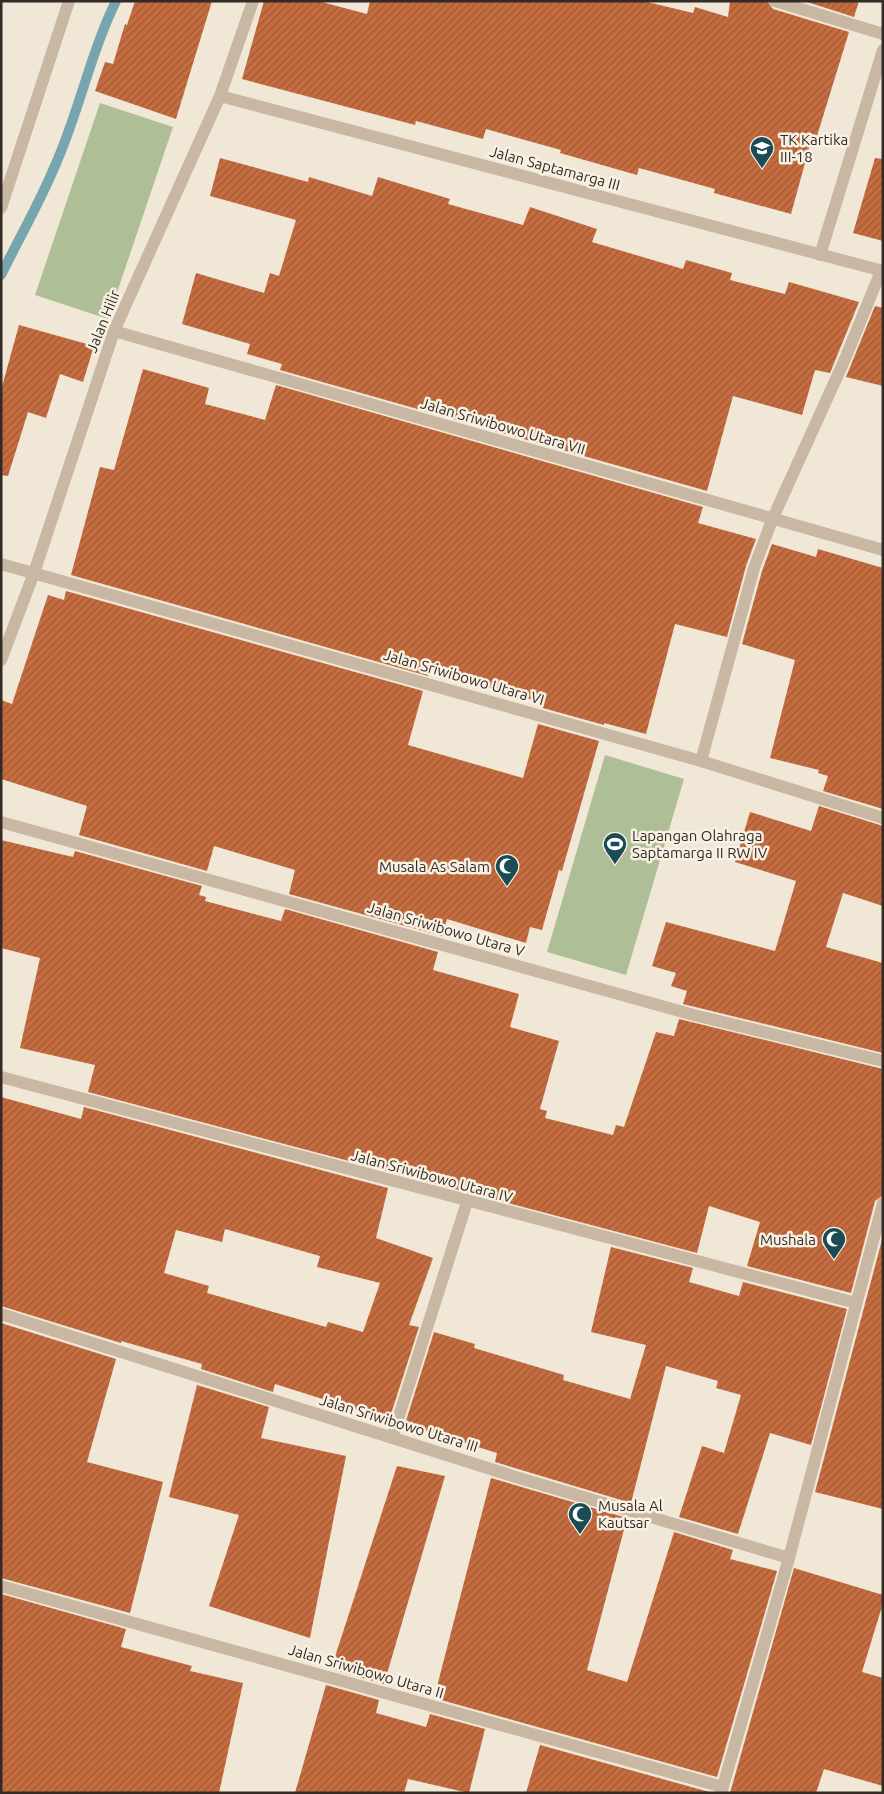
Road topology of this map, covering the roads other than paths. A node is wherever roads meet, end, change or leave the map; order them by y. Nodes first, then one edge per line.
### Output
1 (69, 1) edge
2 (253, 1) edge
3 (775, 1) edge
4 (883, 34) edge
5 (883, 50) edge
6 (220, 96) junction
7 (1, 208) edge
8 (820, 255) junction
9 (882, 271) edge
10 (114, 331) junction
11 (772, 520) junction
12 (883, 550) edge
13 (1, 564) edge
14 (34, 573) junction
15 (1, 660) edge
16 (701, 761) junction
17 (883, 818) edge
18 (1, 822) edge
19 (883, 1061) edge
20 (1, 1077) edge
21 (467, 1202) junction
22 (883, 1203) edge
23 (856, 1303) junction
24 (1, 1314) edge
25 (392, 1438) junction
26 (788, 1558) junction
27 (1, 1586) edge
28 (722, 1790) edge

1 - 7 street
2 - 6 street, Jalan Hilir
3 - 4 street
5 - 8 street
6 - 8 street, Jalan Saptamarga III
6 - 10 street, Jalan Hilir
8 - 9 street, Jalan Saptamarga III
9 - 11 street
10 - 11 street, Jalan Sriwibowo Utara VII
10 - 14 street, Jalan Hilir
11 - 12 street, Jalan Sriwibowo Utara VII
11 - 16 street
13 - 14 street, Jalan Sriwibowo Utara VI
14 - 15 street, Jalan Hilir
14 - 16 street, Jalan Sriwibowo Utara VI
16 - 17 street, Jalan Sriwibowo Utara VI
18 - 19 street, Jalan Sriwibowo Utara V
20 - 21 street, Jalan Sriwibowo Utara IV
21 - 23 street, Jalan Sriwibowo Utara IV
21 - 25 street
22 - 23 street
23 - 26 street
24 - 25 street, Jalan Sriwibowo Utara III
25 - 26 street, Jalan Sriwibowo Utara III
26 - 28 street
27 - 28 street, Jalan Sriwibowo Utara II

